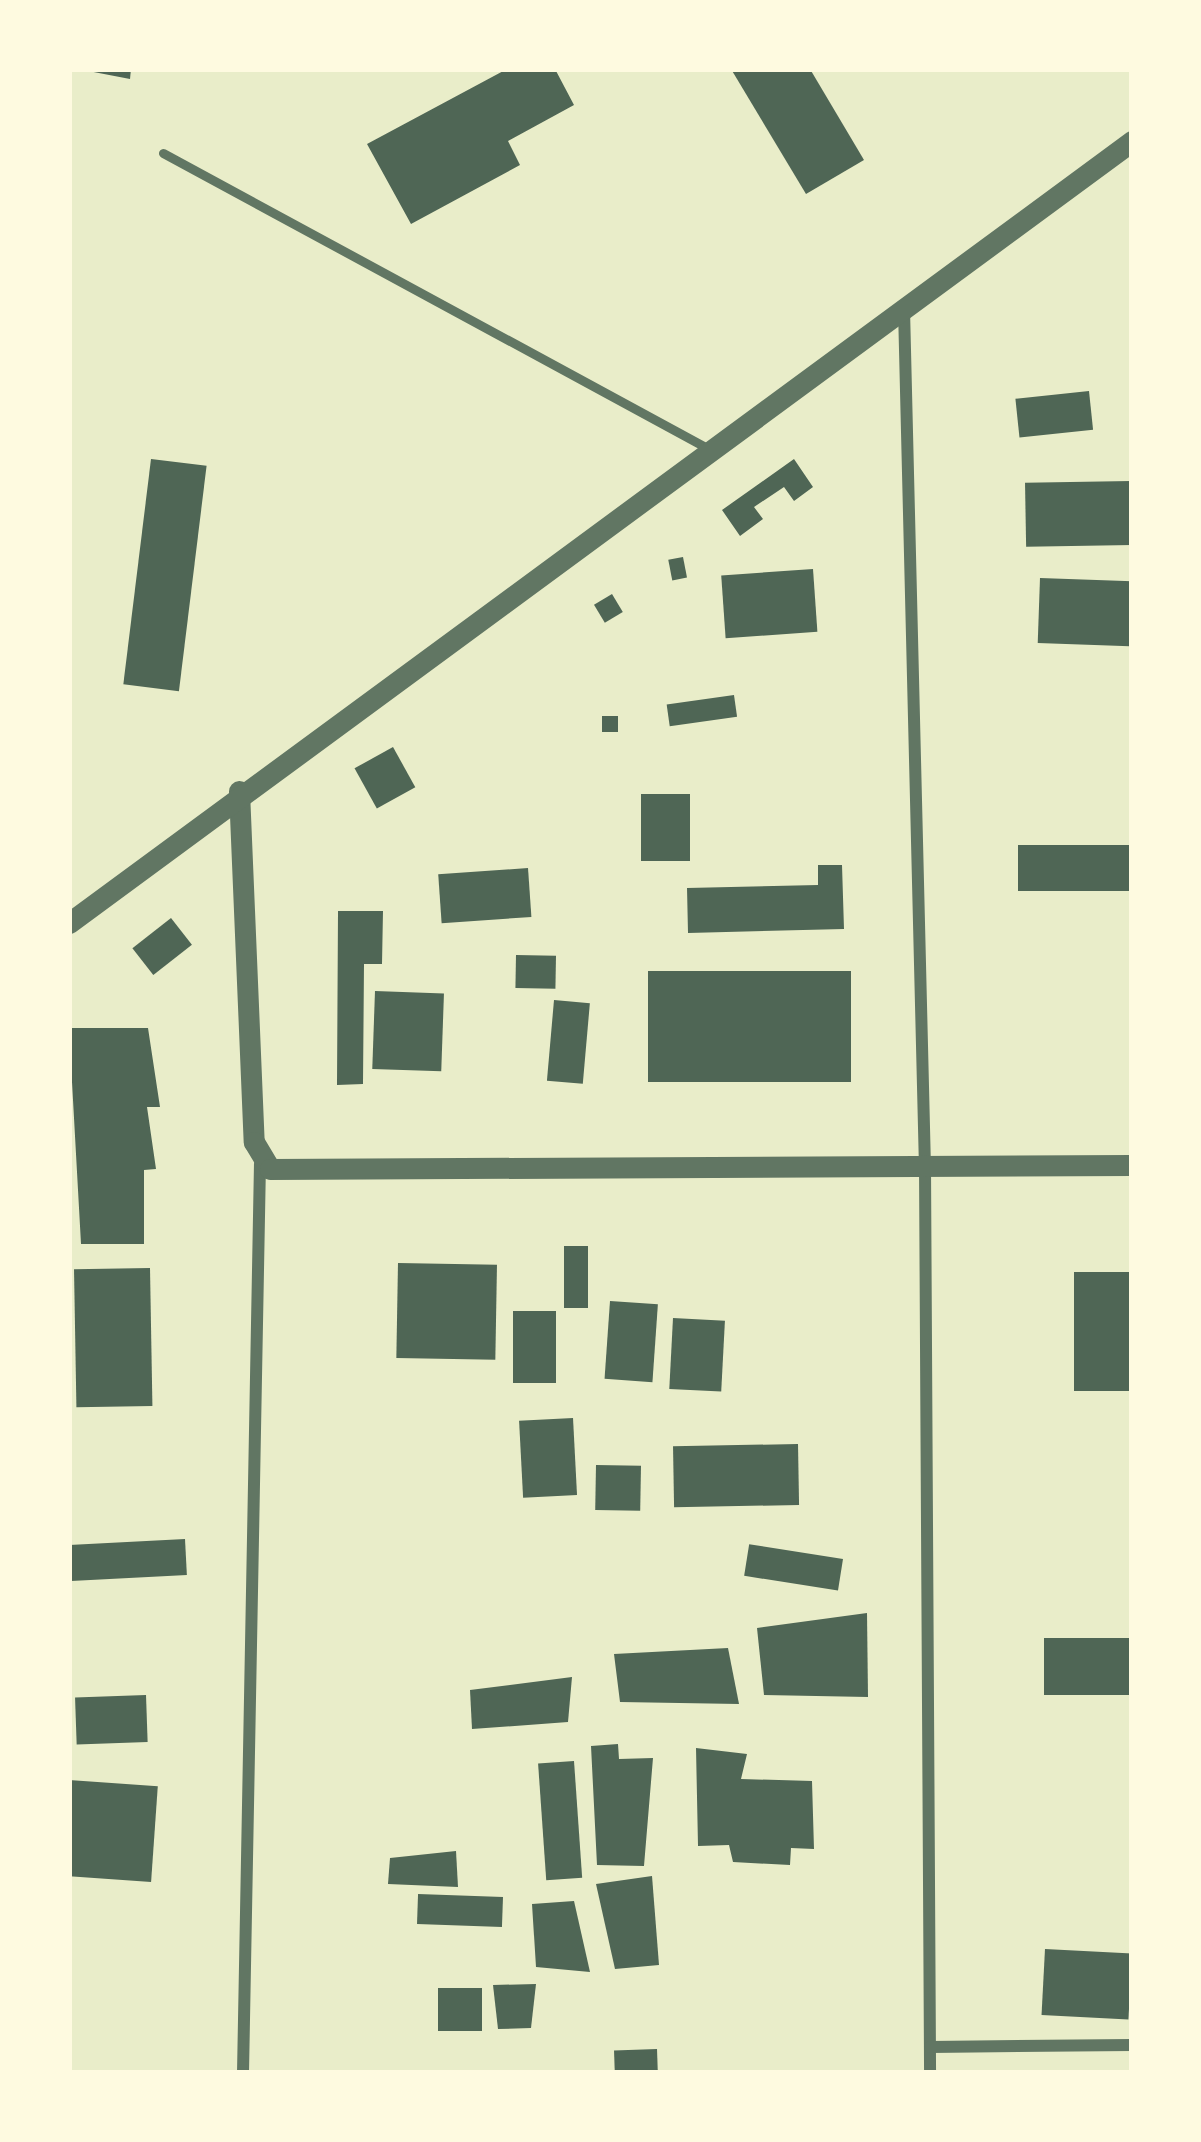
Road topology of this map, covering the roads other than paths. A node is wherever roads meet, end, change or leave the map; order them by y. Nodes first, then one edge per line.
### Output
1 (1132, 141) edge
2 (163, 153) dead end
3 (904, 308) junction
4 (709, 449) junction
5 (239, 791) junction
6 (69, 923) edge
7 (260, 1164) junction
8 (1132, 1165) edge
9 (925, 1166) junction
10 (1132, 2045) edge
11 (930, 2047) junction
12 (243, 2073) edge
13 (930, 2073) edge

1 - 3 street
2 - 4 lane
3 - 4 street
3 - 9 street
4 - 5 street
5 - 6 street
5 - 7 street
7 - 9 street
7 - 12 street
8 - 9 street
9 - 11 street
10 - 11 street
11 - 13 street

